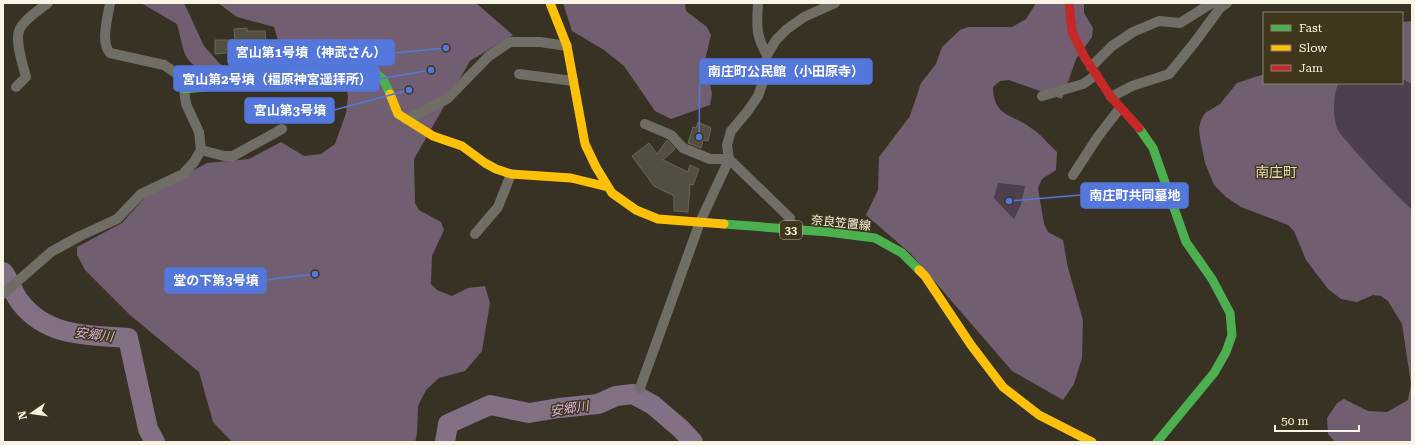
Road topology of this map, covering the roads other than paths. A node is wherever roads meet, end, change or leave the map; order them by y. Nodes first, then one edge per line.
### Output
1 (48, 3) edge
2 (110, 3) edge
3 (550, 3) edge
4 (758, 3) edge
5 (835, 3) edge
6 (1069, 3) edge
7 (1212, 3) edge
8 (1227, 3) edge
9 (567, 46) junction
10 (767, 55) junction
11 (233, 63) dead end
12 (1094, 71) junction
13 (297, 74) junction
14 (519, 74) dead end
15 (573, 81) junction
16 (16, 87) dead end
17 (184, 89) junction
18 (1042, 96) dead end
19 (1110, 97) junction
20 (1120, 108) junction
21 (406, 120) junction
22 (645, 124) dead end
23 (282, 129) dead end
24 (201, 150) junction
25 (729, 159) junction
26 (512, 174) junction
27 (1073, 175) dead end
28 (608, 187) junction
29 (700, 222) junction
30 (788, 229) junction
31 (475, 234) dead end
32 (3, 294) edge
33 (640, 388) dead end
34 (1092, 442) edge
35 (1157, 442) edge

1 - 16 street
2 - 17 street
3 - 9 street, 奈良笠置線 / 33
4 - 10 street
5 - 10 street
6 - 12 street
7 - 12 street
8 - 19 street
9 - 15 street, 奈良笠置線 / 33
9 - 21 street
10 - 25 street
11 - 13 street
12 - 18 street
12 - 19 street
13 - 17 street
13 - 21 street
14 - 15 street
15 - 28 street, 奈良笠置線 / 33
17 - 24 street
19 - 20 street
20 - 27 street
20 - 35 street
21 - 26 street
22 - 25 street
23 - 24 street
24 - 32 street
25 - 29 street
25 - 30 street
26 - 28 street
26 - 31 street
28 - 29 street, 奈良笠置線 / 33
29 - 30 street, 奈良笠置線 / 33
29 - 33 street
30 - 34 street, 奈良笠置線 / 33

